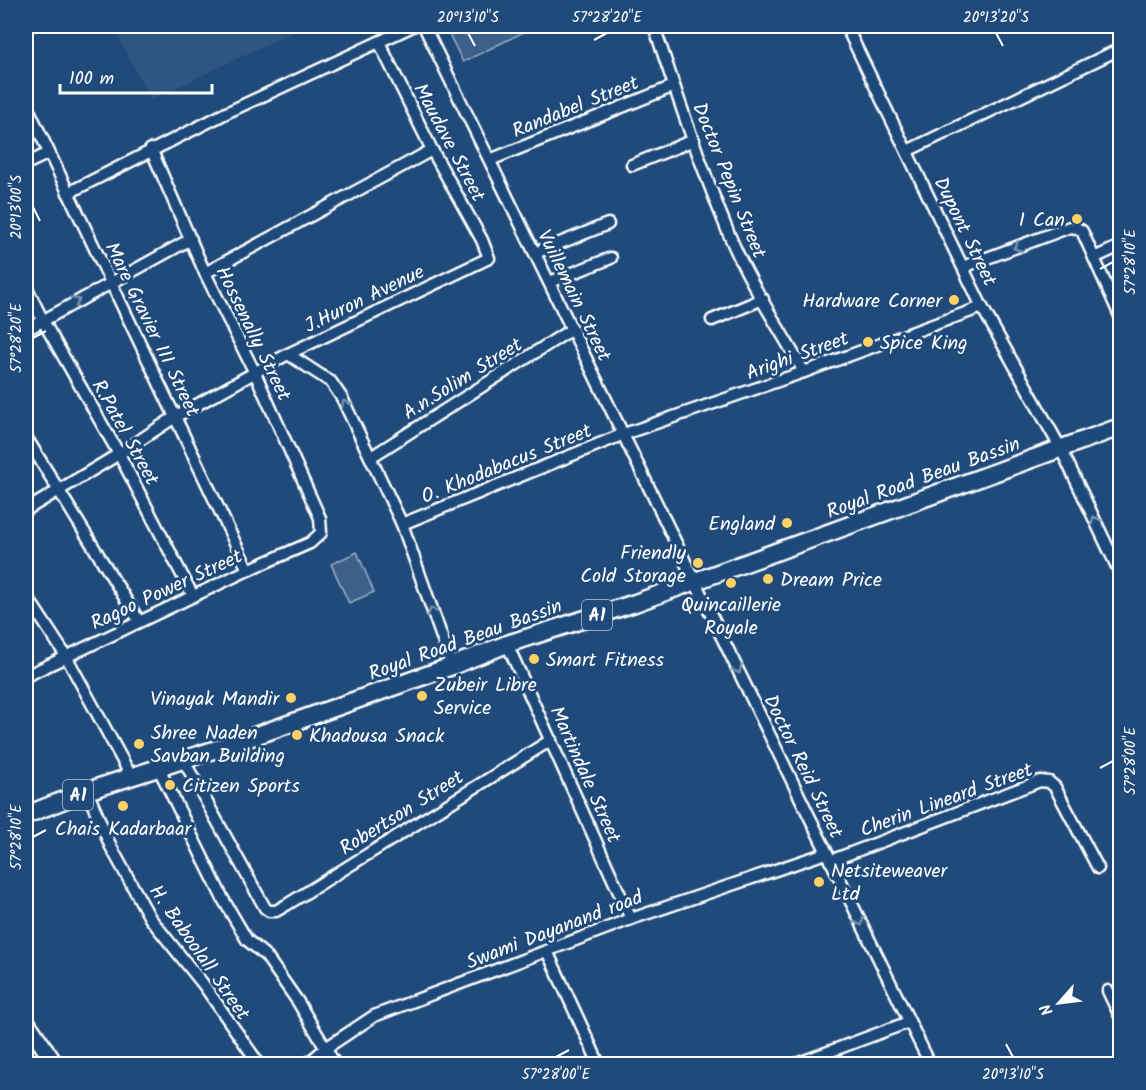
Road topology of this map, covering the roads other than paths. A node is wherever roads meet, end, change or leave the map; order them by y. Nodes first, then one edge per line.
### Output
1 (413, 26) edge
2 (424, 26) edge
3 (654, 26) edge
4 (846, 26) edge
5 (379, 42) junction
6 (1120, 49) edge
7 (674, 86) junction
8 (26, 104) edge
9 (694, 140) junction
10 (151, 150) junction
11 (432, 150) junction
12 (907, 151) junction
13 (49, 153) junction
14 (490, 160) junction
15 (26, 164) edge
16 (632, 165) dead end
17 (68, 193) junction
18 (608, 224) dead end
19 (191, 239) junction
20 (1120, 246) edge
21 (535, 253) junction
22 (489, 258) joint
23 (611, 258) dead end
24 (1094, 258) junction
25 (963, 267) junction
26 (205, 273) junction
27 (111, 282) junction
28 (550, 282) junction
29 (26, 286) edge
30 (763, 299) junction
31 (982, 307) junction
32 (1120, 316) edge
33 (42, 320) junction
34 (712, 320) dead end
35 (572, 329) junction
36 (26, 330) edge
37 (288, 354) junction
38 (804, 372) junction
39 (255, 373) junction
40 (175, 417) junction
41 (1120, 427) edge
42 (624, 434) junction
43 (26, 437) edge
44 (1061, 449) junction
45 (118, 454) junction
46 (371, 456) junction
47 (58, 491) junction
48 (26, 510) edge
49 (402, 524) junction
50 (321, 533) joint
51 (248, 570) junction
52 (1120, 573) edge
53 (695, 580) junction
54 (26, 595) edge
55 (193, 596) junction
56 (139, 621) junction
57 (507, 644) junction
58 (66, 656) junction
59 (452, 666) junction
60 (26, 676) edge
61 (551, 740) junction
62 (184, 761) junction
63 (159, 769) junction
64 (132, 778) junction
65 (87, 791) junction
66 (26, 815) edge
67 (828, 857) junction
68 (1098, 868) dead end
69 (631, 919) junction
70 (547, 951) junction
71 (1108, 991) dead end
72 (1120, 1016) edge
73 (26, 1021) edge
74 (909, 1022) junction
75 (326, 1048) junction
76 (55, 1065) edge
77 (259, 1065) edge
78 (307, 1065) edge
79 (335, 1065) edge
80 (599, 1065) edge
81 (796, 1065) edge
82 (930, 1065) edge

1 - 5 street
2 - 14 street, Vuillemain Street
3 - 7 street, Doctor Pepin Street
4 - 12 street, Dupont Street
5 - 10 street
5 - 11 street, Maudave Street
6 - 12 street
7 - 9 street, Doctor Pepin Street
7 - 14 street, Randabel Street
8 - 13 street, Mare Gravier III Street
9 - 16 street
9 - 30 street, Doctor Pepin Street
10 - 17 street
10 - 19 street, Hossenally Street
11 - 22 street, Maudave Street
11 - 26 street
12 - 25 street, Dupont Street
13 - 15 street
13 - 17 street, Mare Gravier III Street
14 - 21 street, Vuillemain Street
17 - 27 street, Mare Gravier III Street
18 - 21 street
19 - 26 street, Hossenally Street
19 - 27 street
20 - 24 street
21 - 28 street, Vuillemain Street
22 - 37 street, J.Huron Avenue
23 - 28 street
24 -> 25 street
24 - 32 street
25 - 31 street, Dupont Street
26 - 39 street, Hossenally Street
33 -> 27 street
27 - 40 street, Mare Gravier III Street
28 - 35 street, Vuillemain Street
29 - 33 street, R.Patel Street
30 - 34 street
30 - 38 street, Doctor Pepin Street
31 - 38 street, Arighi Street
31 - 44 street, Dupont Street
33 - 36 street
33 - 45 street, R.Patel Street
35 - 42 street, Vuillemain Street
35 - 46 street, A.n.Solim Street
37 - 39 street, J.Huron Avenue
46 -> 37 street
38 - 42 street, Arighi Street
39 - 40 street, J.Huron Avenue
39 - 50 street, Hossenally Street
40 - 45 street, J.Huron Avenue
40 - 51 street, Mare Gravier III Street
41 - 44 main road, Royal Road Beau Bassin / A1
42 - 49 street, O. Khodabacus Street
42 - 53 street, Vuillemain Street
43 - 47 street
52 -> 44 street, Dupont Street
44 - 53 main road, Royal Road Beau Bassin / A1
45 - 47 street, J.Huron Avenue
45 - 55 street, R.Patel Street
46 - 49 street
47 - 48 street, J.Huron Avenue
47 - 56 street
59 -> 49 street
50 - 51 street, Ragoo Power Street
51 - 55 street, Ragoo Power Street
53 - 57 main road, Royal Road Beau Bassin / A1
53 -> 67 street, Doctor Reid Street
54 - 58 street
55 - 56 street, Ragoo Power Street
56 - 58 street, Ragoo Power Street
57 - 59 main road, Royal Road Beau Bassin / A1
57 - 61 street, Martindale Street
58 - 60 street, Ragoo Power Street
58 - 64 street
59 - 62 main road, Royal Road Beau Bassin / A1
61 - 62 street, Robertson Street
61 - 69 street, Martindale Street
62 - 63 main road, Royal Road Beau Bassin / A1
63 - 64 main road, Royal Road Beau Bassin / A1
63 - 75 street
64 - 65 main road, Royal Road Beau Bassin / A1
65 - 66 main road, Royal Road Beau Bassin / A1
65 - 77 street, H. Baboolall Street
67 - 68 street, Cherin Lineard Street
67 - 69 street, Swami Dayanand road
67 -> 74 street, Doctor Reid Street
69 - 70 street, Swami Dayanand road
70 - 75 street, Swami Dayanand road
70 - 80 street
71 - 72 street
73 - 76 main road
74 - 81 street
74 - 82 street, Doctor Reid Street
75 - 78 street, Swami Dayanand road
75 - 79 street

